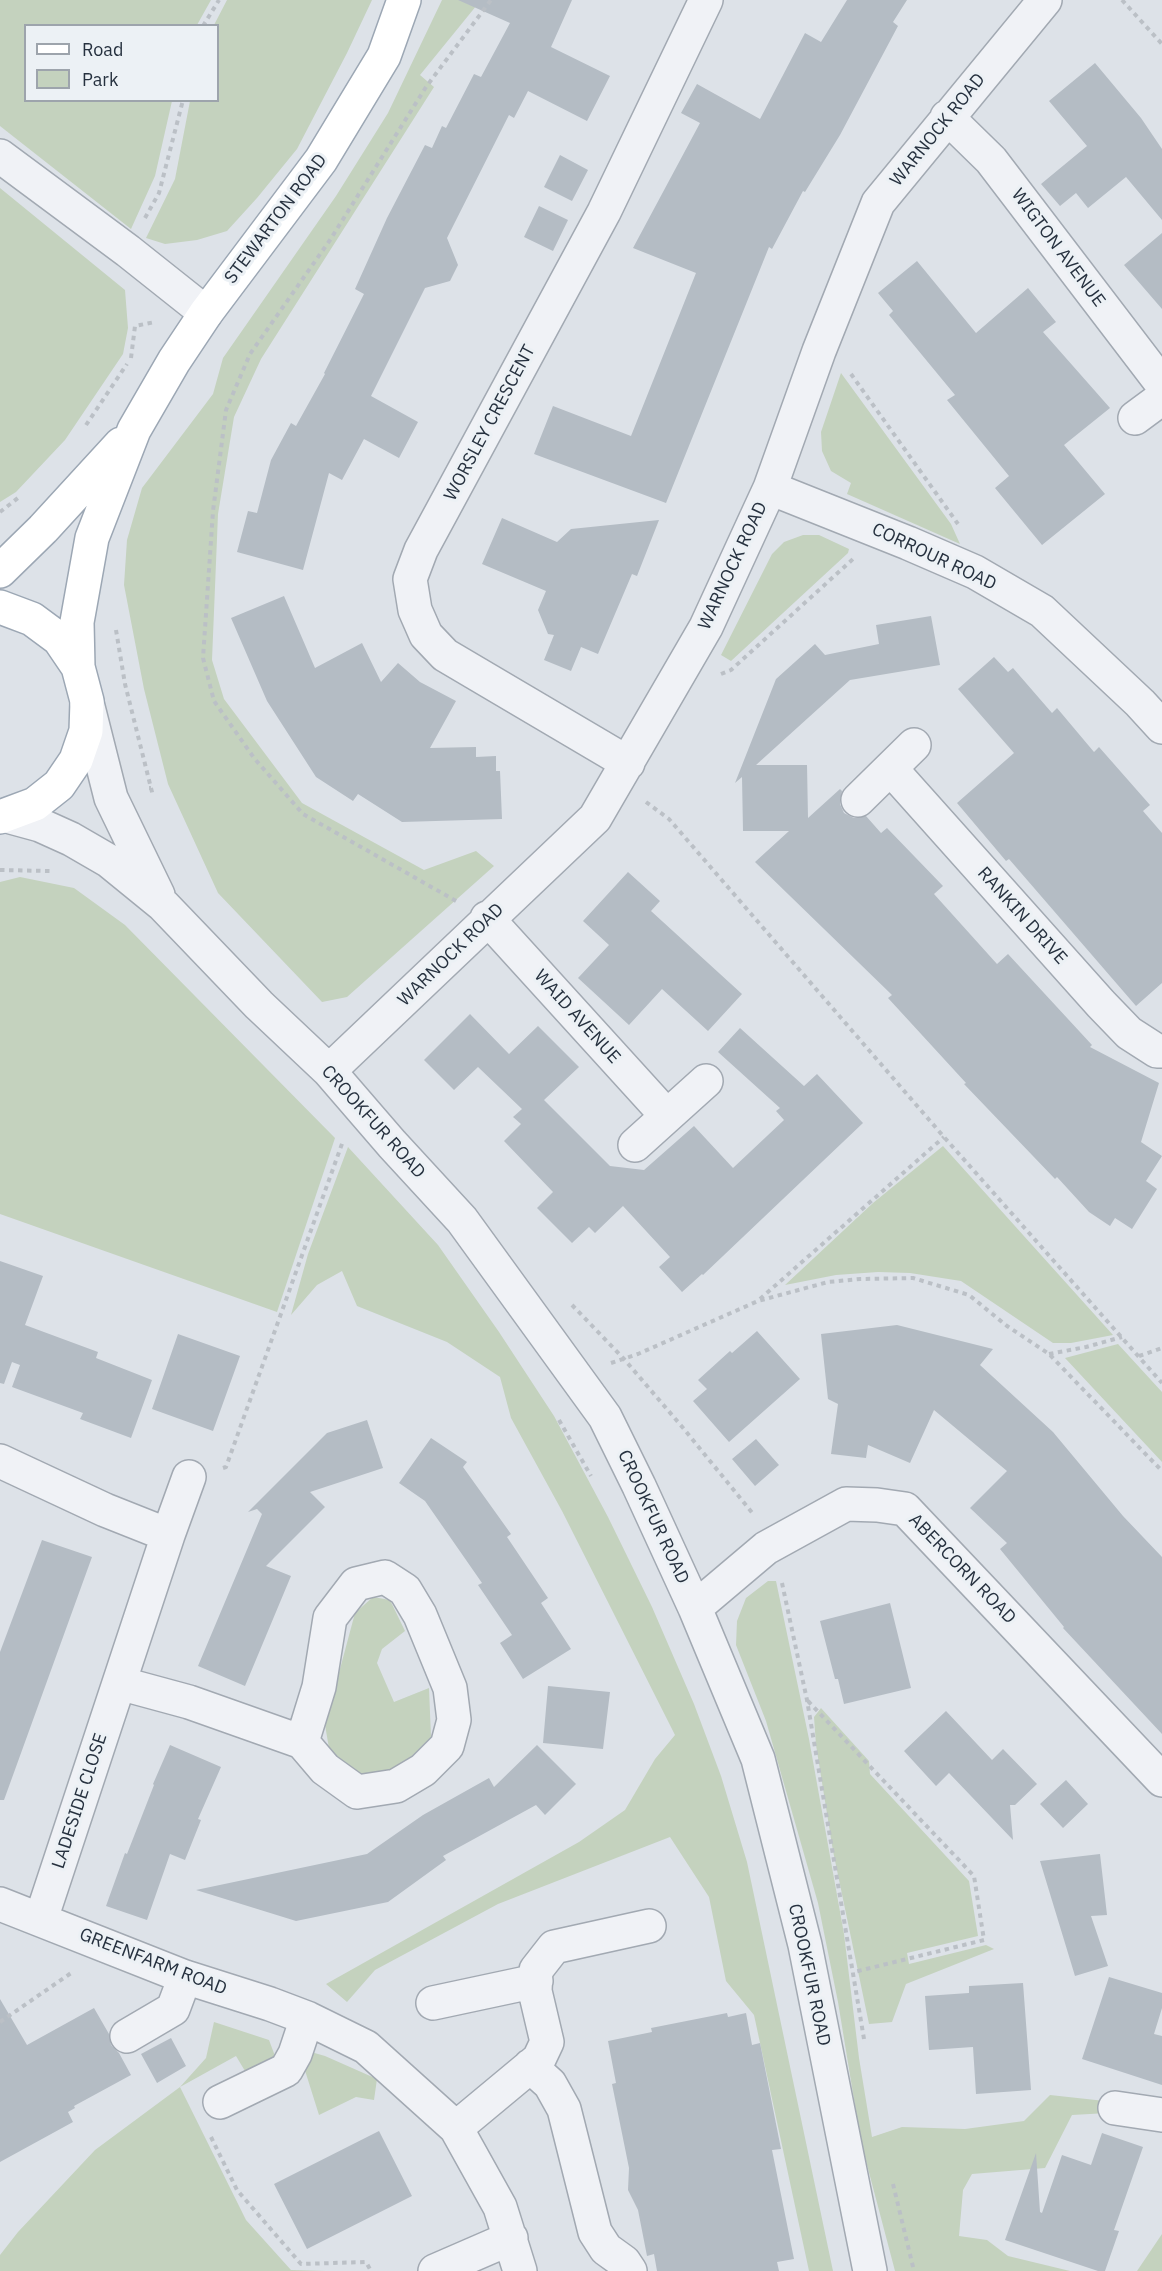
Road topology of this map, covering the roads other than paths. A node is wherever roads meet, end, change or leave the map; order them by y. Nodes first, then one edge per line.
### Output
1 (404, 0) edge
2 (706, 0) edge
3 (1045, 0) edge
4 (947, 117) junction
5 (0, 156) edge
6 (206, 313) junction
7 (1162, 384) edge
8 (1162, 398) edge
9 (1136, 418) dead end
10 (134, 430) junction
11 (770, 488) junction
12 (0, 571) edge
13 (0, 607) edge
14 (78, 667) junction
15 (87, 701) junction
16 (1162, 727) edge
17 (914, 745) dead end
18 (891, 769) junction
19 (622, 771) junction
20 (858, 800) dead end
21 (3, 816) edge
22 (163, 905) junction
23 (488, 918) junction
24 (1162, 1051) edge
25 (329, 1071) junction
26 (706, 1081) dead end
27 (667, 1116) junction
28 (635, 1145) dead end
29 (0, 1461) edge
30 (189, 1478) road end
31 (168, 1535) junction
32 (696, 1608) junction
33 (119, 1683) junction
34 (302, 1742) junction
35 (1162, 1780) edge
36 (0, 1904) edge
37 (41, 1919) junction
38 (649, 1926) dead end
39 (185, 1977) junction
40 (536, 1981) junction
41 (433, 2003) dead end
42 (307, 2018) junction
43 (127, 2036) dead end
44 (530, 2066) junction
45 (220, 2102) road end
46 (1115, 2108) dead end
47 (1162, 2115) edge
48 (456, 2128) junction
49 (511, 2238) junction
50 (435, 2271) edge
51 (520, 2271) edge
52 (630, 2271) edge
53 (870, 2271) edge

1 - 6 main road, STEWARTON ROAD
2 - 19 street, WORSLEY CRESCENT
3 - 4 street, WARNOCK ROAD
4 - 7 street, WIGTON AVENUE
4 - 11 street, WARNOCK ROAD
5 - 6 street
6 - 10 main road, STEWARTON ROAD
8 - 9 street
10 - 12 main road, STEWARTON ROAD
10 - 14 main road, STEWARTON ROAD
11 - 16 street, CORROUR ROAD
11 - 19 street, WARNOCK ROAD
13 - 14 main road
14 - 15 main road
15 - 21 main road
15 - 22 street, CROOKFUR ROAD
17 - 18 street
18 - 20 street
18 - 24 street, RANKIN DRIVE
19 - 23 street, WARNOCK ROAD
21 - 22 street, CROOKFUR ROAD
22 - 25 street, CROOKFUR ROAD
23 - 25 street, WARNOCK ROAD
23 - 27 street, WAID AVENUE
25 - 32 street, CROOKFUR ROAD
26 - 27 street
27 - 28 street
29 - 31 street
30 - 31 street, LADESIDE CLOSE
31 - 33 street, LADESIDE CLOSE
32 - 35 street, ABERCORN ROAD
32 - 53 street, CROOKFUR ROAD
33 - 34 street
33 - 37 street, LADESIDE CLOSE
34 - 34 street
36 - 37 street, GREENFARM ROAD
37 - 39 street, GREENFARM ROAD
38 - 40 street
39 - 42 street, GREENFARM ROAD
39 - 43 street
40 - 41 street
40 - 44 street
42 - 45 street
42 - 48 street, GREENFARM ROAD
44 - 48 street
44 - 52 street
46 - 47 street
48 - 49 street, GREENFARM ROAD
49 - 50 street
49 - 51 street, GREENFARM ROAD

